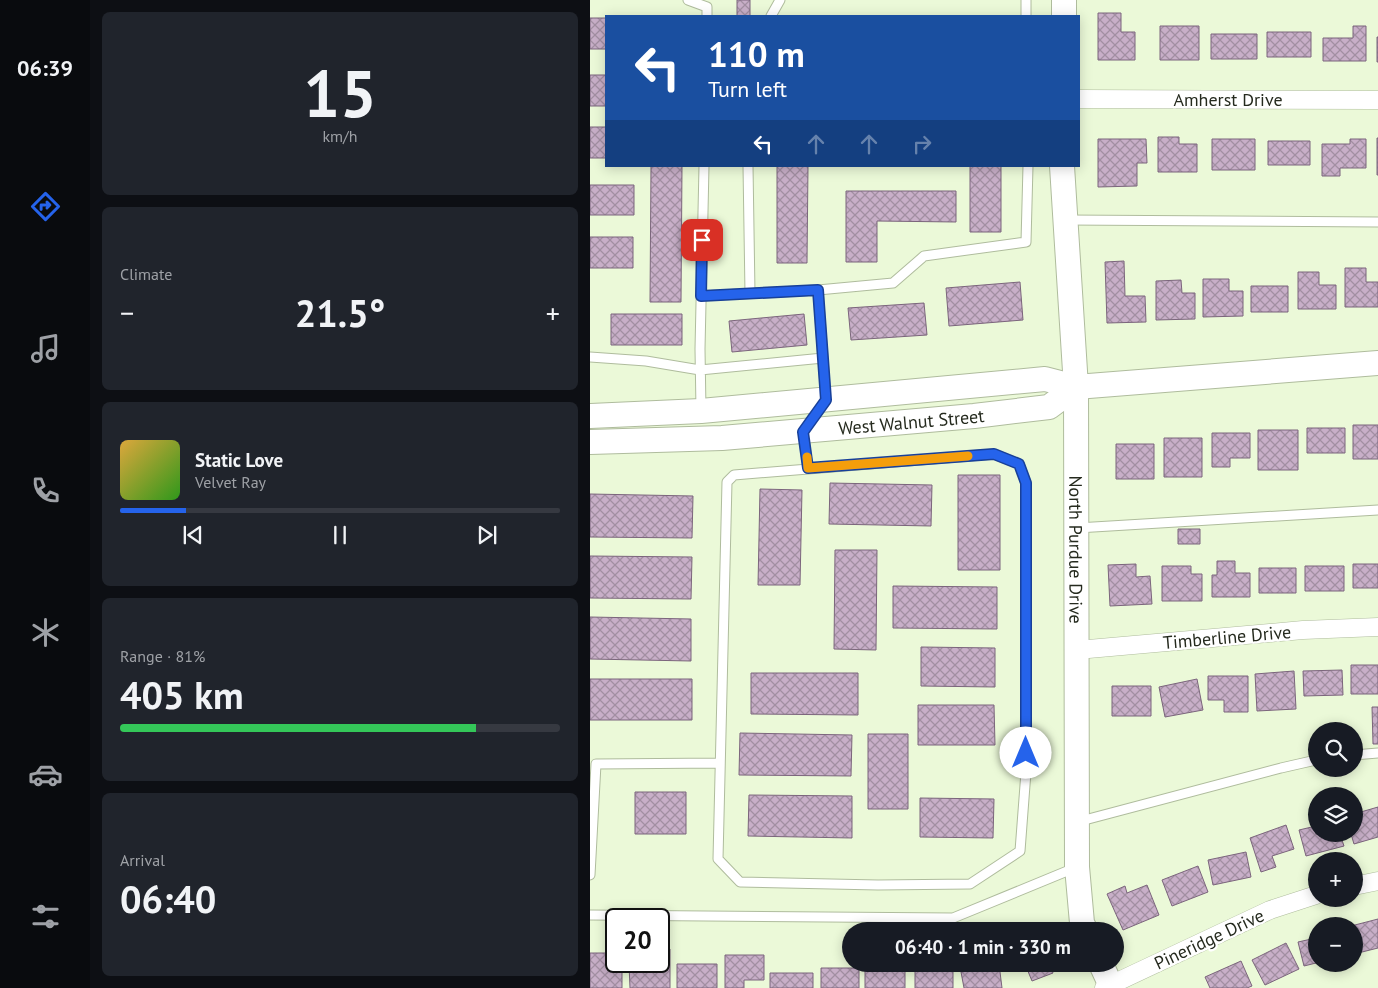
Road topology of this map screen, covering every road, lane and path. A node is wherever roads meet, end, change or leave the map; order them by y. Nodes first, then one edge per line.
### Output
1 (688, 0) edge
2 (780, 0) edge
3 (1026, 0) edge
4 (1064, 0) edge
5 (707, 15) edge
6 (772, 15) edge
7 (1026, 15) edge
8 (1064, 15) edge
9 (1080, 99) edge
10 (1378, 100) edge
11 (704, 167) edge
12 (748, 167) edge
13 (1028, 167) edge
14 (1062, 167) edge
15 (1065, 220) junction
16 (1378, 222) edge
17 (818, 290) junction
18 (750, 293) junction
19 (701, 296) junction
20 (590, 357) edge
21 (823, 358) junction
22 (1378, 363) edge
23 (700, 370) junction
24 (1076, 387) junction
25 (826, 400) junction
26 (701, 410) junction
27 (590, 416) edge
28 (803, 432) junction
29 (590, 442) edge
30 (808, 468) junction
31 (1378, 510) edge
32 (1077, 528) junction
33 (1378, 627) edge
34 (1077, 650) junction
35 (1378, 753) edge
36 (1363, 754) edge
37 (1308, 762) edge
38 (720, 763) junction
39 (1077, 822) junction
40 (1077, 867) junction
41 (590, 875) edge
42 (1378, 881) edge
43 (1363, 884) edge
44 (1308, 898) edge
45 (590, 916) edge
46 (1082, 922) edge
47 (1107, 981) edge

1 - 5 lane
2 - 6 lane
3 - 7 lane
4 - 8 main road
9 - 10 street, Amherst Drive
11 - 19 lane
12 - 18 lane
13 - 17 lane
14 - 15 main road, North Purdue Drive
15 - 16 lane
15 - 24 main road, North Purdue Drive
17 - 18 lane
17 - 21 lane
18 - 19 lane
19 - 23 lane
20 - 23 lane
21 - 23 lane
21 - 25 lane
22 - 24 main road, West Walnut Street
23 - 26 lane
24 - 25 main road, West Walnut Street
24 - 28 main road, West Walnut Street
24 - 32 main road, North Purdue Drive
25 - 26 main road, West Walnut Street
25 - 28 lane
26 - 27 main road, West Walnut Street
28 - 29 main road, West Walnut Street
28 - 30 lane
30 - 38 lane
30 - 38 lane
31 - 32 lane
32 - 34 main road, North Purdue Drive
33 - 34 street, Timberline Drive
34 - 39 main road, North Purdue Drive
35 - 36 lane
37 - 39 lane
38 - 41 lane
39 - 40 main road, North Purdue Drive
40 - 45 lane
40 - 46 main road, North Purdue Drive
42 - 43 street
44 - 47 street, Pineridge Drive

